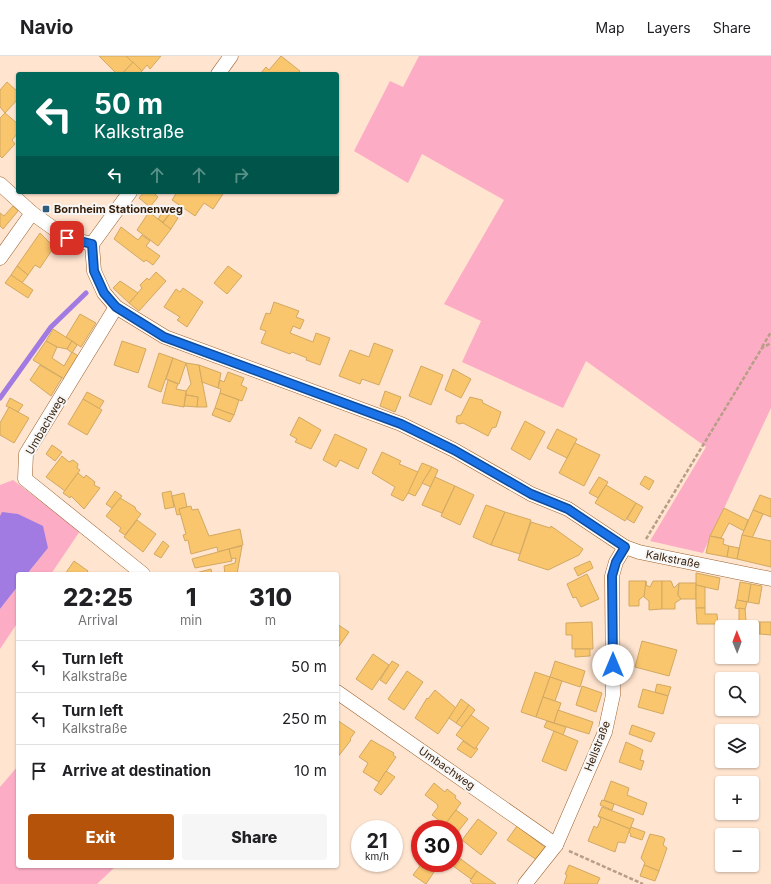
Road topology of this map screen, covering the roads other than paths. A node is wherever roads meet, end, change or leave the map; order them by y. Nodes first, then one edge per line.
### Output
1 (229, 57) edge
2 (219, 72) edge
3 (0, 184) edge
4 (129, 194) edge
5 (32, 213) junction
6 (92, 244) junction
7 (0, 258) edge
8 (116, 307) junction
9 (625, 547) junction
10 (141, 572) edge
11 (771, 578) edge
12 (339, 693) edge
13 (556, 845) junction
14 (525, 884) edge

1 - 2 street
3 - 5 street
4 - 6 street
5 - 6 street
5 - 7 street
6 - 8 street, Kalkstraße
8 - 9 street, Kalkstraße
8 - 10 street, Umbachweg
9 - 11 street, Kalkstraße
9 - 13 street, Hellstraße
12 - 13 street, Umbachweg
13 - 14 street, Hellstraße

